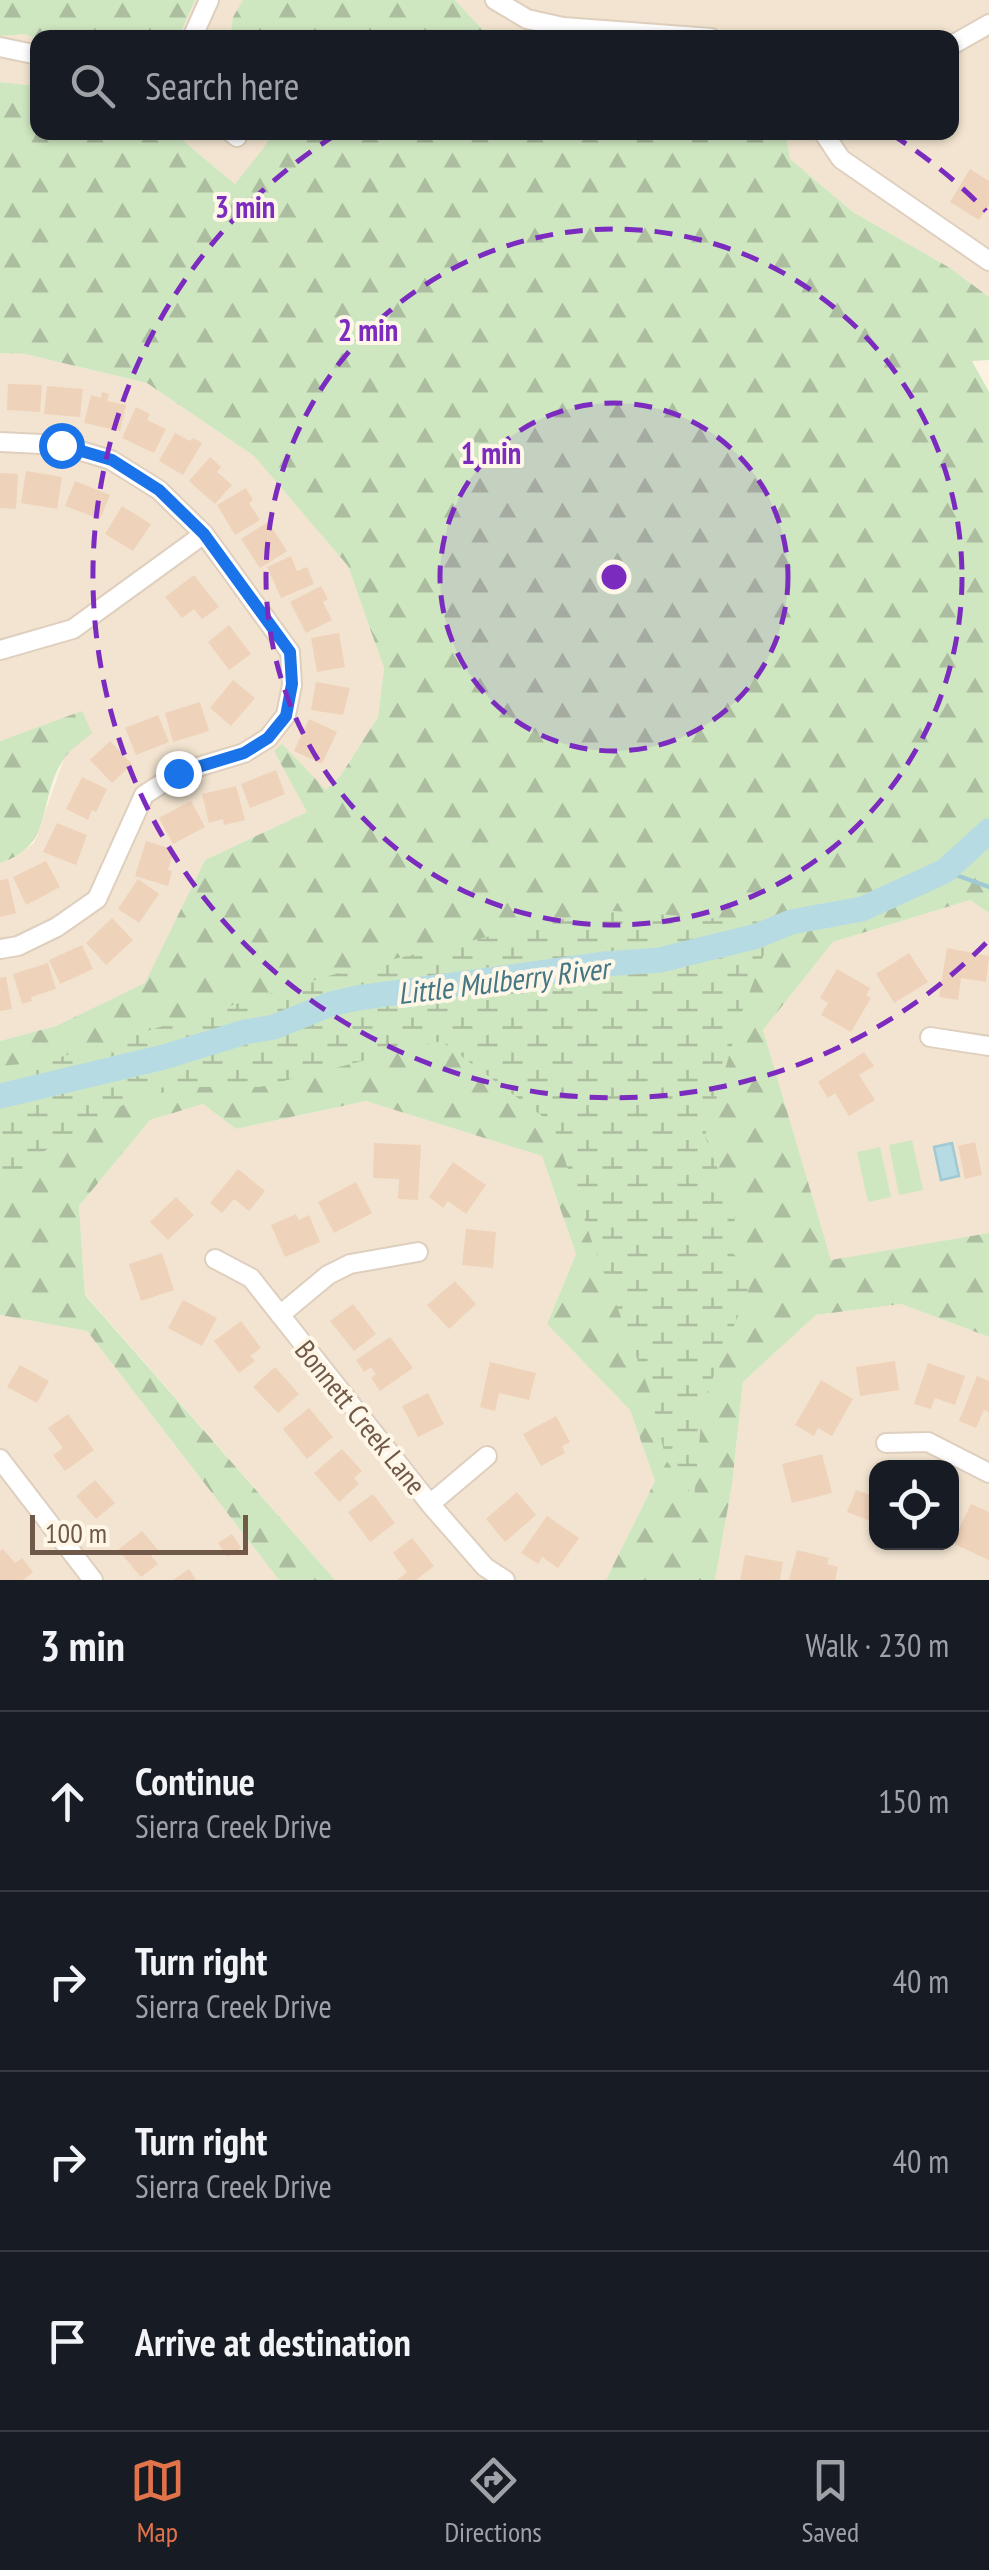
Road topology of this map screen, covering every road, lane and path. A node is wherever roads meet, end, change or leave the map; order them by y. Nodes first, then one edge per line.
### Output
1 (208, 0) edge
2 (495, 0) edge
3 (989, 24) edge
4 (195, 30) edge
5 (602, 30) edge
6 (959, 41) edge
7 (0, 48) edge
8 (30, 53) edge
9 (829, 140) edge
10 (989, 261) edge
11 (0, 442) edge
12 (204, 534) junction
13 (0, 650) edge
14 (0, 950) edge
15 (930, 1038) dead end
16 (989, 1046) edge
17 (418, 1252) dead end
18 (215, 1260) dead end
19 (280, 1315) junction
20 (886, 1443) dead end
21 (486, 1456) dead end
22 (0, 1458) edge
23 (989, 1473) edge
24 (430, 1504) junction
25 (93, 1580) edge
26 (505, 1580) edge

1 - 4 street
2 - 5 street
3 - 6 street
7 - 8 street
9 - 10 street
11 - 12 street
12 - 13 street
12 - 14 street
15 - 16 street
17 - 19 street
18 - 19 street, Bonnett Creek Lane
19 - 24 street, Bonnett Creek Lane
20 - 23 street
21 - 24 street
22 - 25 street
24 - 26 street, Bonnett Creek Lane

